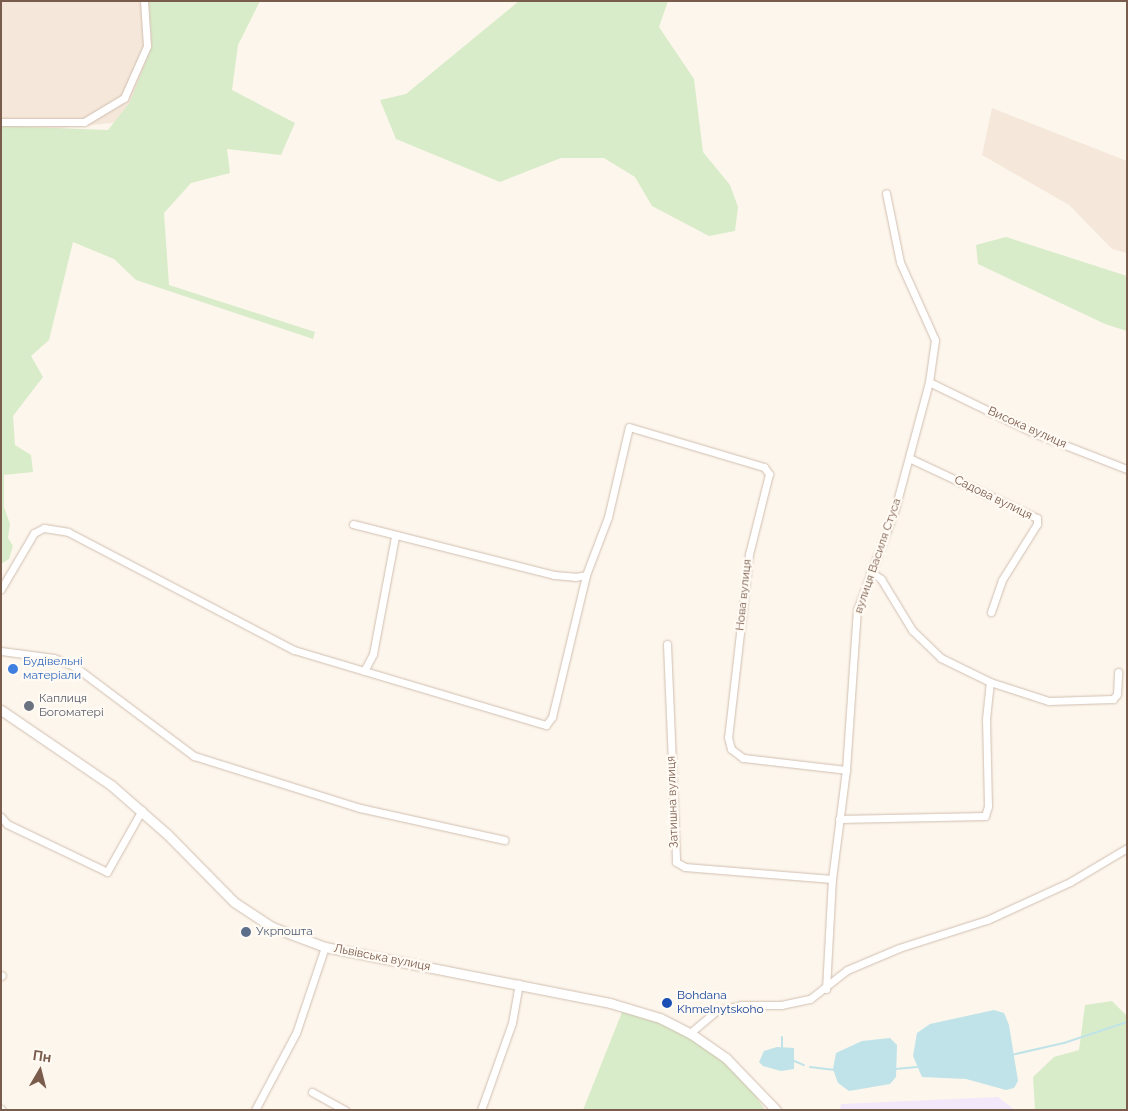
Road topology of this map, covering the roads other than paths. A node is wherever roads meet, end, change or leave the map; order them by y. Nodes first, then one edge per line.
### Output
1 (144, 1) edge
2 (1, 122) edge
3 (886, 194) dead end
4 (929, 382) junction
5 (909, 458) junction
6 (1127, 469) edge
7 (353, 524) dead end
8 (395, 537) junction
9 (870, 571) junction
10 (586, 574) junction
11 (1, 589) edge
12 (991, 612) dead end
13 (667, 644) dead end
14 (1, 651) edge
15 (364, 670) junction
16 (1118, 672) dead end
17 (990, 682) junction
18 (1, 710) edge
19 (846, 770) junction
20 (142, 810) junction
21 (1, 817) edge
22 (839, 819) junction
23 (504, 840) dead end
24 (1127, 848) edge
25 (832, 879) junction
26 (325, 947) junction
27 (519, 984) junction
28 (826, 989) junction
29 (690, 1033) junction
30 (312, 1092) dead end
31 (255, 1110) edge
32 (345, 1110) edge
33 (481, 1110) edge
34 (776, 1110) edge

1 - 2 street
3 - 4 street, вулиця Василя Стуса
4 - 5 street, вулиця Василя Стуса
4 - 6 street, Висока вулиця
5 - 9 street, вулиця Василя Стуса
5 - 12 street, Садова вулиця
7 - 8 street
8 - 10 street
8 - 15 street
9 - 17 street
9 - 19 street, вулиця Василя Стуса
10 - 15 street
10 - 19 street, Нова вулиця
11 - 15 street
13 - 25 street, Затишна вулиця
14 - 23 street
16 - 17 street
17 - 22 street
18 - 20 main road, Львівська вулиця
19 - 22 street, вулиця Василя Стуса
20 - 21 street
20 - 26 main road, Львівська вулиця
22 - 25 street, вулиця Василя Стуса
24 - 28 street
25 - 28 street, вулиця Василя Стуса
26 - 27 main road, Львівська вулиця
26 - 31 street
27 - 29 main road, Львівська вулиця
27 - 33 street
28 - 29 street
29 - 34 main road, Львівська вулиця
30 - 32 street

